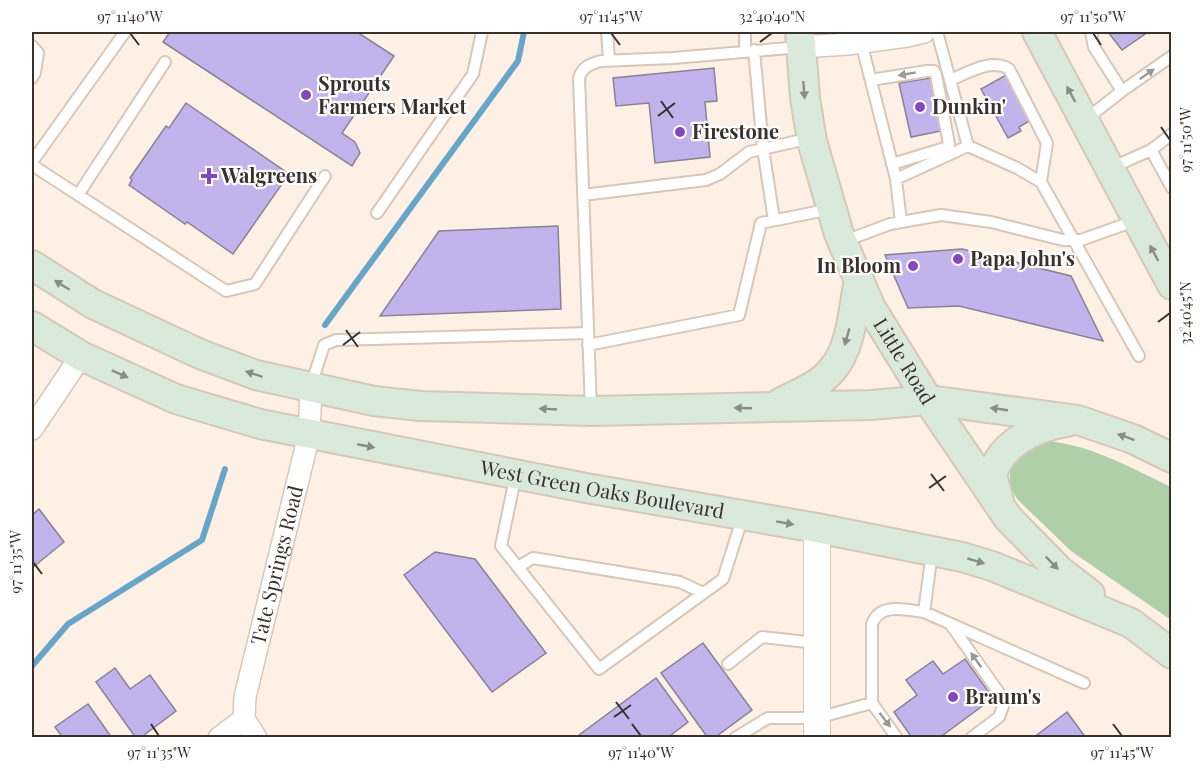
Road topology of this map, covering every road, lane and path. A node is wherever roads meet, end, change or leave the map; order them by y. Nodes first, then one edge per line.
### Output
1 (125, 32) edge
2 (482, 32) edge
3 (607, 32) edge
4 (745, 32) edge
5 (924, 32) edge
6 (937, 32) edge
7 (1037, 32) edge
8 (1091, 32) edge
9 (800, 39) edge
10 (861, 42) junction
11 (32, 46) edge
12 (750, 50) junction
13 (1172, 56) edge
14 (609, 60) junction
15 (165, 62) dead end
16 (32, 78) edge
17 (871, 80) junction
18 (950, 80) junction
19 (1122, 91) junction
20 (1084, 121) junction
21 (1172, 134) edge
22 (811, 138) junction
23 (968, 146) junction
24 (764, 148) junction
25 (1151, 150) junction
26 (32, 164) edge
27 (892, 164) junction
28 (1110, 168) junction
29 (325, 176) dead end
30 (896, 179) junction
31 (1041, 182) junction
32 (1172, 188) edge
33 (78, 195) junction
34 (583, 195) junction
35 (831, 209) junction
36 (378, 213) dead end
37 (774, 220) junction
38 (1137, 220) junction
39 (901, 222) junction
40 (1076, 240) junction
41 (842, 242) junction
42 (32, 265) edge
43 (858, 280) junction
44 (1172, 285) edge
45 (32, 326) edge
46 (588, 333) junction
47 (588, 345) junction
48 (81, 356) junction
49 (1139, 357) dead end
50 (311, 389) junction
51 (928, 400) junction
52 (776, 406) junction
53 (591, 411) junction
54 (1078, 420) junction
55 (32, 429) edge
56 (309, 435) junction
57 (1172, 458) edge
58 (516, 474) junction
59 (743, 515) junction
60 (1008, 518) junction
61 (817, 528) junction
62 (932, 551) junction
63 (518, 567) junction
64 (703, 593) junction
65 (924, 612) junction
66 (950, 623) junction
67 (1131, 623) junction
68 (816, 643) junction
69 (1172, 654) edge
70 (728, 664) dead end
71 (1084, 683) dead end
72 (872, 703) junction
73 (244, 719) junction
74 (817, 728) edge
75 (219, 738) edge
76 (256, 738) edge
77 (735, 738) edge
78 (897, 738) edge
79 (971, 738) edge

1 - 26 lane
2 - 36 lane
3 - 14 lane
4 - 12 lane
5 - 10 street
6 - 18 lane
20 -> 7 main road
8 - 19 lane
9 - 10 street
9 - 12 lane
9 -> 22 main road, Little Road
10 - 17 lane
11 - 16 lane
12 - 14 lane
12 - 24 lane
19 -> 13 lane
14 - 34 lane
15 - 33 lane
17 - 27 lane
27 -> 17 lane
18 - 23 lane
18 - 31 lane
19 - 20 lane
20 - 28 main road
21 - 25 lane
22 - 24 lane
22 - 35 main road, Little Road
23 - 30 lane
23 - 31 lane
24 - 34 lane
24 - 37 lane
25 - 28 lane
25 - 32 lane
26 - 33 lane
27 - 30 lane
28 - 38 main road
29 - 33 lane
30 - 39 lane
31 - 40 lane
34 - 46 lane
35 - 37 lane
35 - 41 main road, Little Road
37 - 47 lane
38 - 40 lane
44 -> 38 main road
39 - 40 lane
39 - 41 lane
40 - 49 lane
41 - 43 main road, Little Road
50 -> 42 main road
43 - 51 main road, Little Road
43 -> 52 main road
45 - 48 main road, West Green Oaks Boulevard
46 - 47 lane
46 - 50 lane
47 - 53 lane
48 - 55 street
48 -> 56 main road, West Green Oaks Boulevard
53 -> 50 main road
50 - 56 street, Tate Springs Road
51 - 52 main road
54 -> 51 main road
51 - 60 main road, Little Road
52 -> 53 main road
57 -> 54 main road
54 - 60 main road
56 -> 58 main road, West Green Oaks Boulevard
56 - 73 street, Tate Springs Road
58 - 59 main road, West Green Oaks Boulevard
58 - 63 lane
59 -> 61 main road, West Green Oaks Boulevard
59 - 64 lane
60 -> 67 main road, Little Road
61 - 62 main road, West Green Oaks Boulevard
61 - 68 street
62 - 65 lane
62 -> 67 main road, West Green Oaks Boulevard
63 - 64 lane
63 - 64 lane
65 - 66 lane
65 - 72 lane
66 - 71 lane
79 -> 66 lane
67 - 69 main road, West Green Oaks Boulevard
68 - 70 lane
68 - 74 street
72 - 74 lane
72 -> 78 lane
73 - 75 street
73 - 76 street
74 - 77 lane

